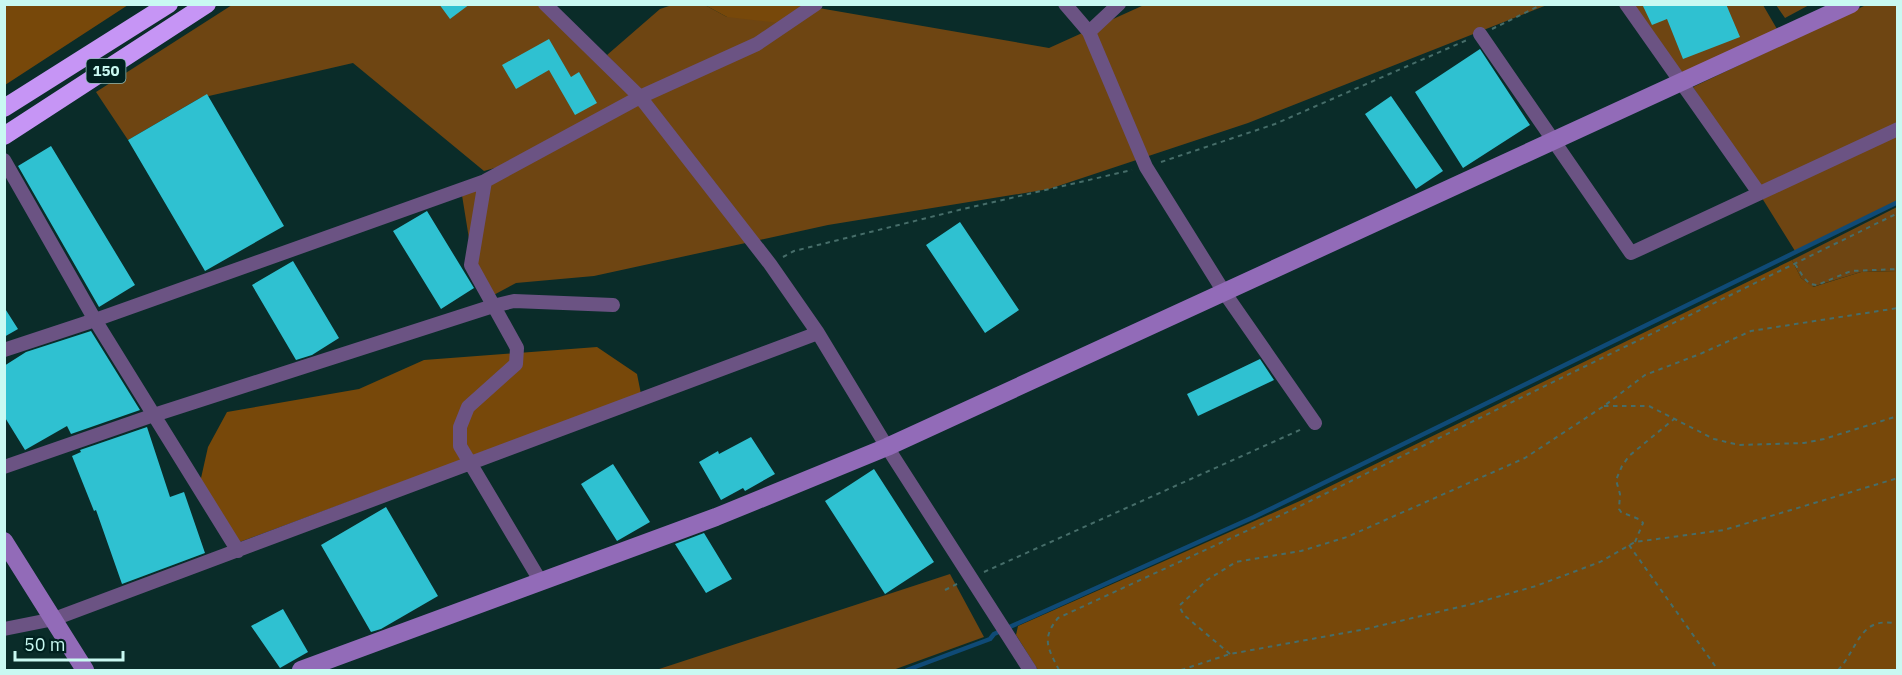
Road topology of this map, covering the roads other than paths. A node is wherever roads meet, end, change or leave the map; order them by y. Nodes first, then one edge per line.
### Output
1 (169, 4) edge
2 (207, 4) edge
3 (545, 4) edge
4 (1065, 4) edge
5 (1119, 4) edge
6 (1626, 4) edge
7 (1851, 4) edge
8 (812, 5) edge
9 (1089, 32) junction
10 (1480, 34) road end
11 (1682, 82) junction
12 (640, 97) junction
13 (4, 108) edge
14 (1898, 129) edge
15 (4, 136) edge
16 (1554, 140) junction
17 (4, 160) edge
18 (485, 181) junction
19 (1759, 193) junction
20 (1224, 292) junction
21 (613, 305) dead end
22 (493, 306) junction
23 (96, 320) junction
24 (818, 333) junction
25 (4, 350) edge
26 (154, 415) junction
27 (1315, 423) road end
28 (887, 447) junction
29 (471, 464) junction
30 (4, 467) edge
31 (4, 541) edge
32 (238, 551) junction
33 (540, 582) junction
34 (54, 619) junction
35 (4, 629) edge
36 (86, 670) edge
37 (301, 670) edge
38 (1030, 670) edge

1 - 13 highway, 150
2 - 15 highway, 150
3 - 12 street
4 - 9 street
5 - 9 street
6 - 11 street
7 - 11 street
8 - 12 street
9 - 20 street
10 - 16 street
11 - 16 street
11 - 19 street
12 - 18 street
12 - 24 street
14 - 19 street
16 - 19 street
16 - 20 street
17 - 23 street
18 - 22 street
18 - 23 street
20 - 27 street
20 - 28 street
21 - 22 street
22 - 26 street
22 - 29 street
23 - 25 street
23 - 26 street
24 - 28 street
24 - 29 street
26 - 30 street
26 - 32 street
28 - 33 street
28 - 38 street
29 - 32 street
29 - 33 street
31 - 34 street
32 - 34 street
33 - 37 street
34 - 35 street
34 - 36 street

